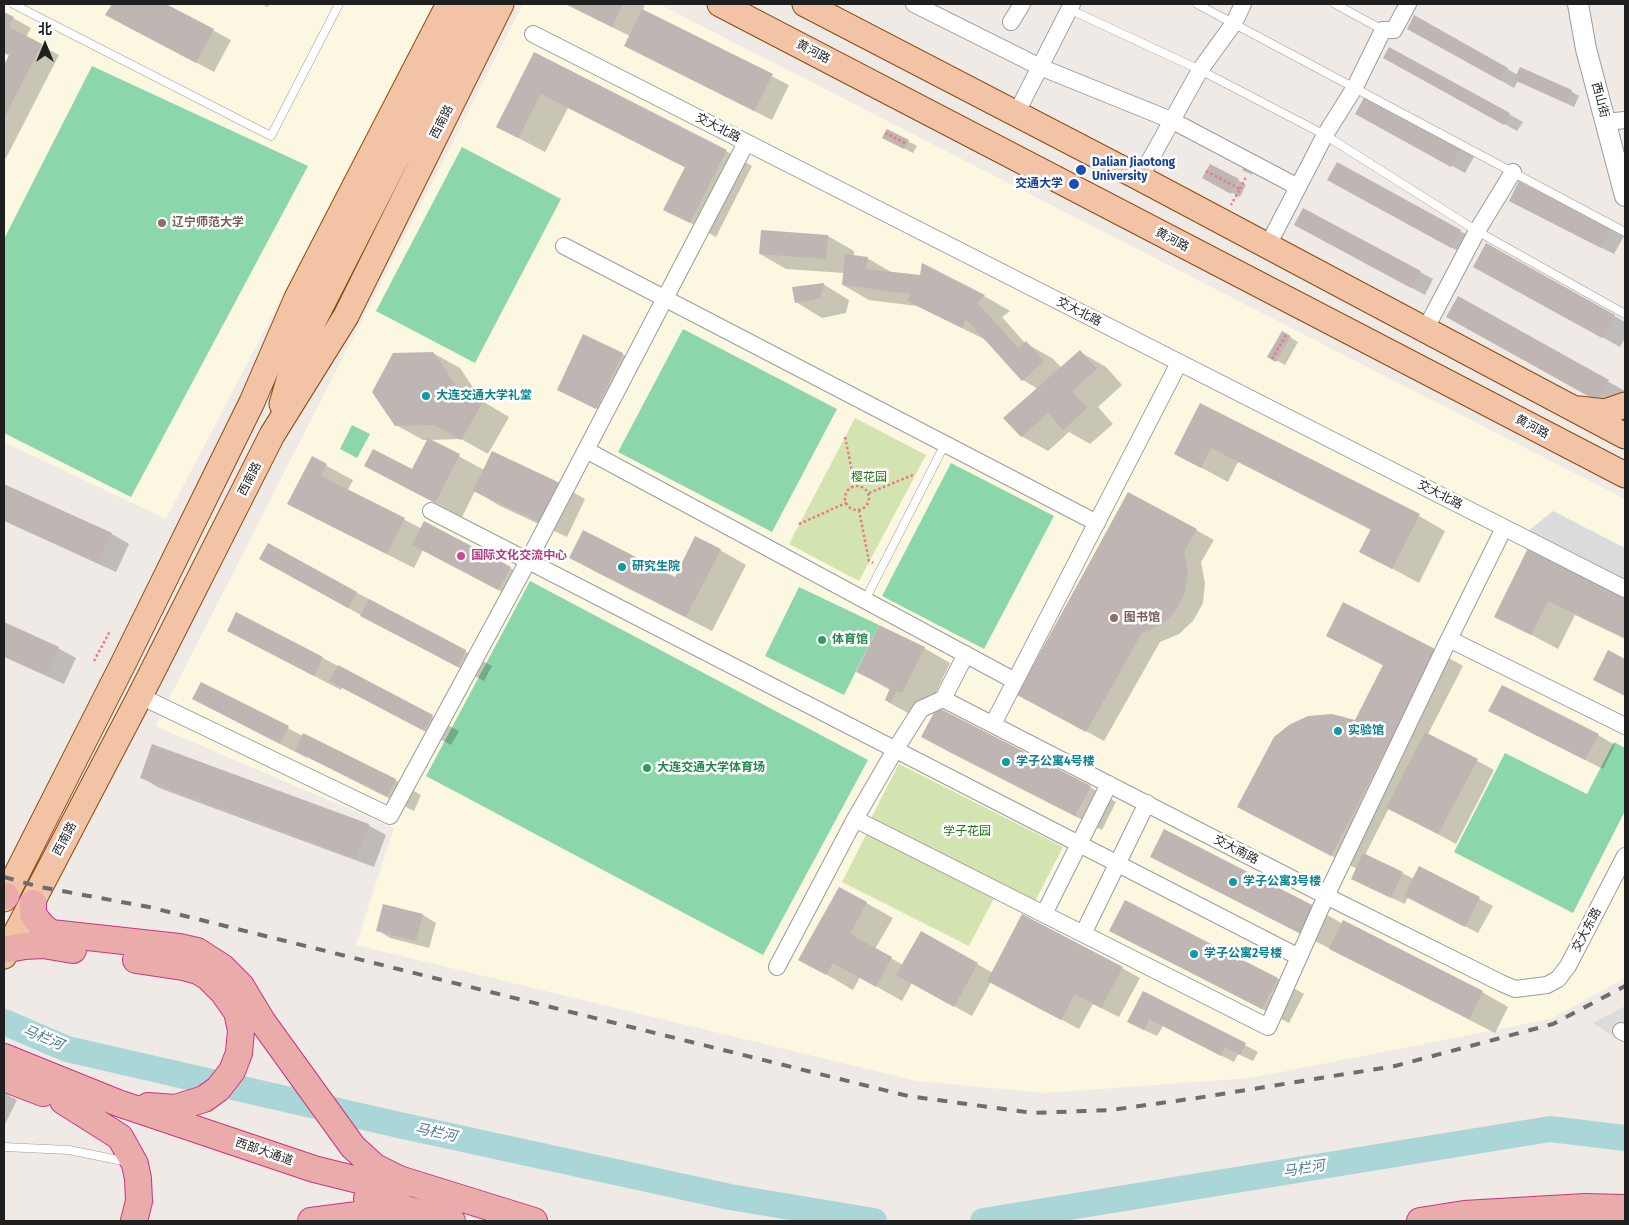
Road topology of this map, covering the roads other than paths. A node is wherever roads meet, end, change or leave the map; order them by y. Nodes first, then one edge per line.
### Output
1 (13, 4) edge
2 (339, 4) edge
3 (447, 4) edge
4 (475, 4) edge
5 (502, 4) edge
6 (720, 4) edge
7 (914, 4) edge
8 (1022, 4) edge
9 (1197, 4) edge
10 (1243, 4) edge
11 (1335, 4) edge
12 (1408, 4) edge
13 (1578, 4) edge
14 (1071, 6) edge
15 (820, 7) edge
16 (1012, 22) dead end
17 (1234, 23) junction
18 (1383, 30) junction
19 (532, 34) dead end
20 (1040, 67) junction
21 (1200, 70) junction
22 (1355, 87) junction
23 (1016, 114) junction
24 (1171, 120) junction
25 (1615, 121) edge
26 (1325, 135) junction
27 (746, 143) junction
28 (1513, 172) junction
29 (1140, 178) junction
30 (1298, 187) junction
31 (1625, 196) edge
32 (1477, 231) junction
33 (1625, 232) edge
34 (564, 246) dead end
35 (1268, 246) junction
36 (665, 298) junction
37 (1625, 314) edge
38 (1426, 330) junction
39 (297, 353) junction
40 (1179, 362) junction
41 (1625, 405) edge
42 (1573, 408) junction
43 (244, 416) junction
44 (272, 435) junction
45 (1625, 436) edge
46 (945, 444) junction
47 (586, 450) junction
48 (1625, 475) edge
49 (432, 511) dead end
50 (1097, 523) junction
51 (1504, 528) junction
52 (528, 561) junction
53 (1625, 589) edge
54 (865, 600) junction
55 (1449, 639) junction
56 (966, 654) junction
57 (1015, 681) junction
58 (140, 696) junction
59 (943, 699) junction
60 (993, 724) junction
61 (1625, 726) edge
62 (895, 750) junction
63 (1109, 784) junction
64 (1146, 803) junction
65 (855, 819) junction
66 (1080, 844) junction
67 (1625, 856) edge
68 (1118, 864) junction
69 (1326, 896) junction
70 (4, 897) edge
71 (33, 903) junction
72 (1044, 914) junction
73 (1083, 934) junction
74 (6, 952) edge
75 (1299, 957) junction
76 (777, 967) dead end
77 (1533, 988) joint
78 (4, 1057) edge
79 (4, 1078) edge
80 (63, 1101) junction
81 (118, 1103) junction
82 (4, 1147) edge
83 (135, 1164) junction
84 (1625, 1208) edge
85 (134, 1221) edge
86 (311, 1221) edge
87 (430, 1221) edge
88 (452, 1221) edge
89 (533, 1221) edge
90 (1420, 1221) edge

1 - 2 lane
3 - 43 main road
4 - 39 main road, 西南路
5 - 44 main road, 西南路
6 - 48 main road, 黄河路
7 - 20 street
8 - 16 street
9 - 17 lane
10 - 17 street
11 - 18 lane
12 - 18 street
13 - 25 street, 西山街
14 - 20 street
14 - 21 lane
15 - 23 main road
17 - 21 street
17 - 22 lane
18 - 22 street
19 - 27 street, 交大北路
20 - 23 street
20 - 24 street
21 - 24 street
21 - 26 lane
22 - 26 street
22 - 28 lane
23 - 29 main road
24 - 29 street
24 - 30 street
25 - 31 street, 西山街
26 - 30 street
26 - 32 lane
27 - 36 street
27 - 40 street, 交大北路
28 - 32 street
28 - 33 lane
29 - 35 main road
30 - 35 street
32 - 37 lane
32 - 38 street
34 - 36 street
35 - 38 main road
36 - 46 street
36 - 47 street
38 - 42 main road
39 - 43 main road
39 - 44 main road
40 - 50 street
40 - 51 street, 交大北路
41 - 42 main road
42 - 45 main road
43 - 70 main road
44 - 58 main road, 西南路
46 - 50 street
46 - 54 lane
47 - 52 street
47 - 54 street
49 - 52 street
50 - 57 street
51 - 53 street, 交大北路
51 - 55 street
52 - 58 street
52 - 62 street
54 - 56 street
55 - 61 street
55 - 69 street
56 - 57 street
56 - 59 street
57 - 60 street
58 - 71 main road, 西南路
59 - 60 street, 交大南路
59 - 62 street
60 - 63 street, 交大南路
62 - 65 street
62 - 66 street
63 - 64 street, 交大南路
63 - 66 street
64 - 68 street
64 - 69 street, 交大南路
65 - 72 street
65 - 76 street
66 - 68 street
66 - 72 street
67 - 77 street, 交大东路
68 - 73 street
68 - 75 street
69 - 75 street
69 - 77 street, 交大南路
71 - 74 main road, 西南路
71 - 89 highway
72 - 73 street
73 - 75 street
74 - 81 highway
78 - 81 highway, 西部大通道
79 - 80 highway, 西部大通道
80 - 83 highway
80 - 88 highway, 西部大通道
81 - 89 highway, 西部大通道
82 - 83 lane
83 - 85 highway
84 - 90 highway
86 - 87 highway

